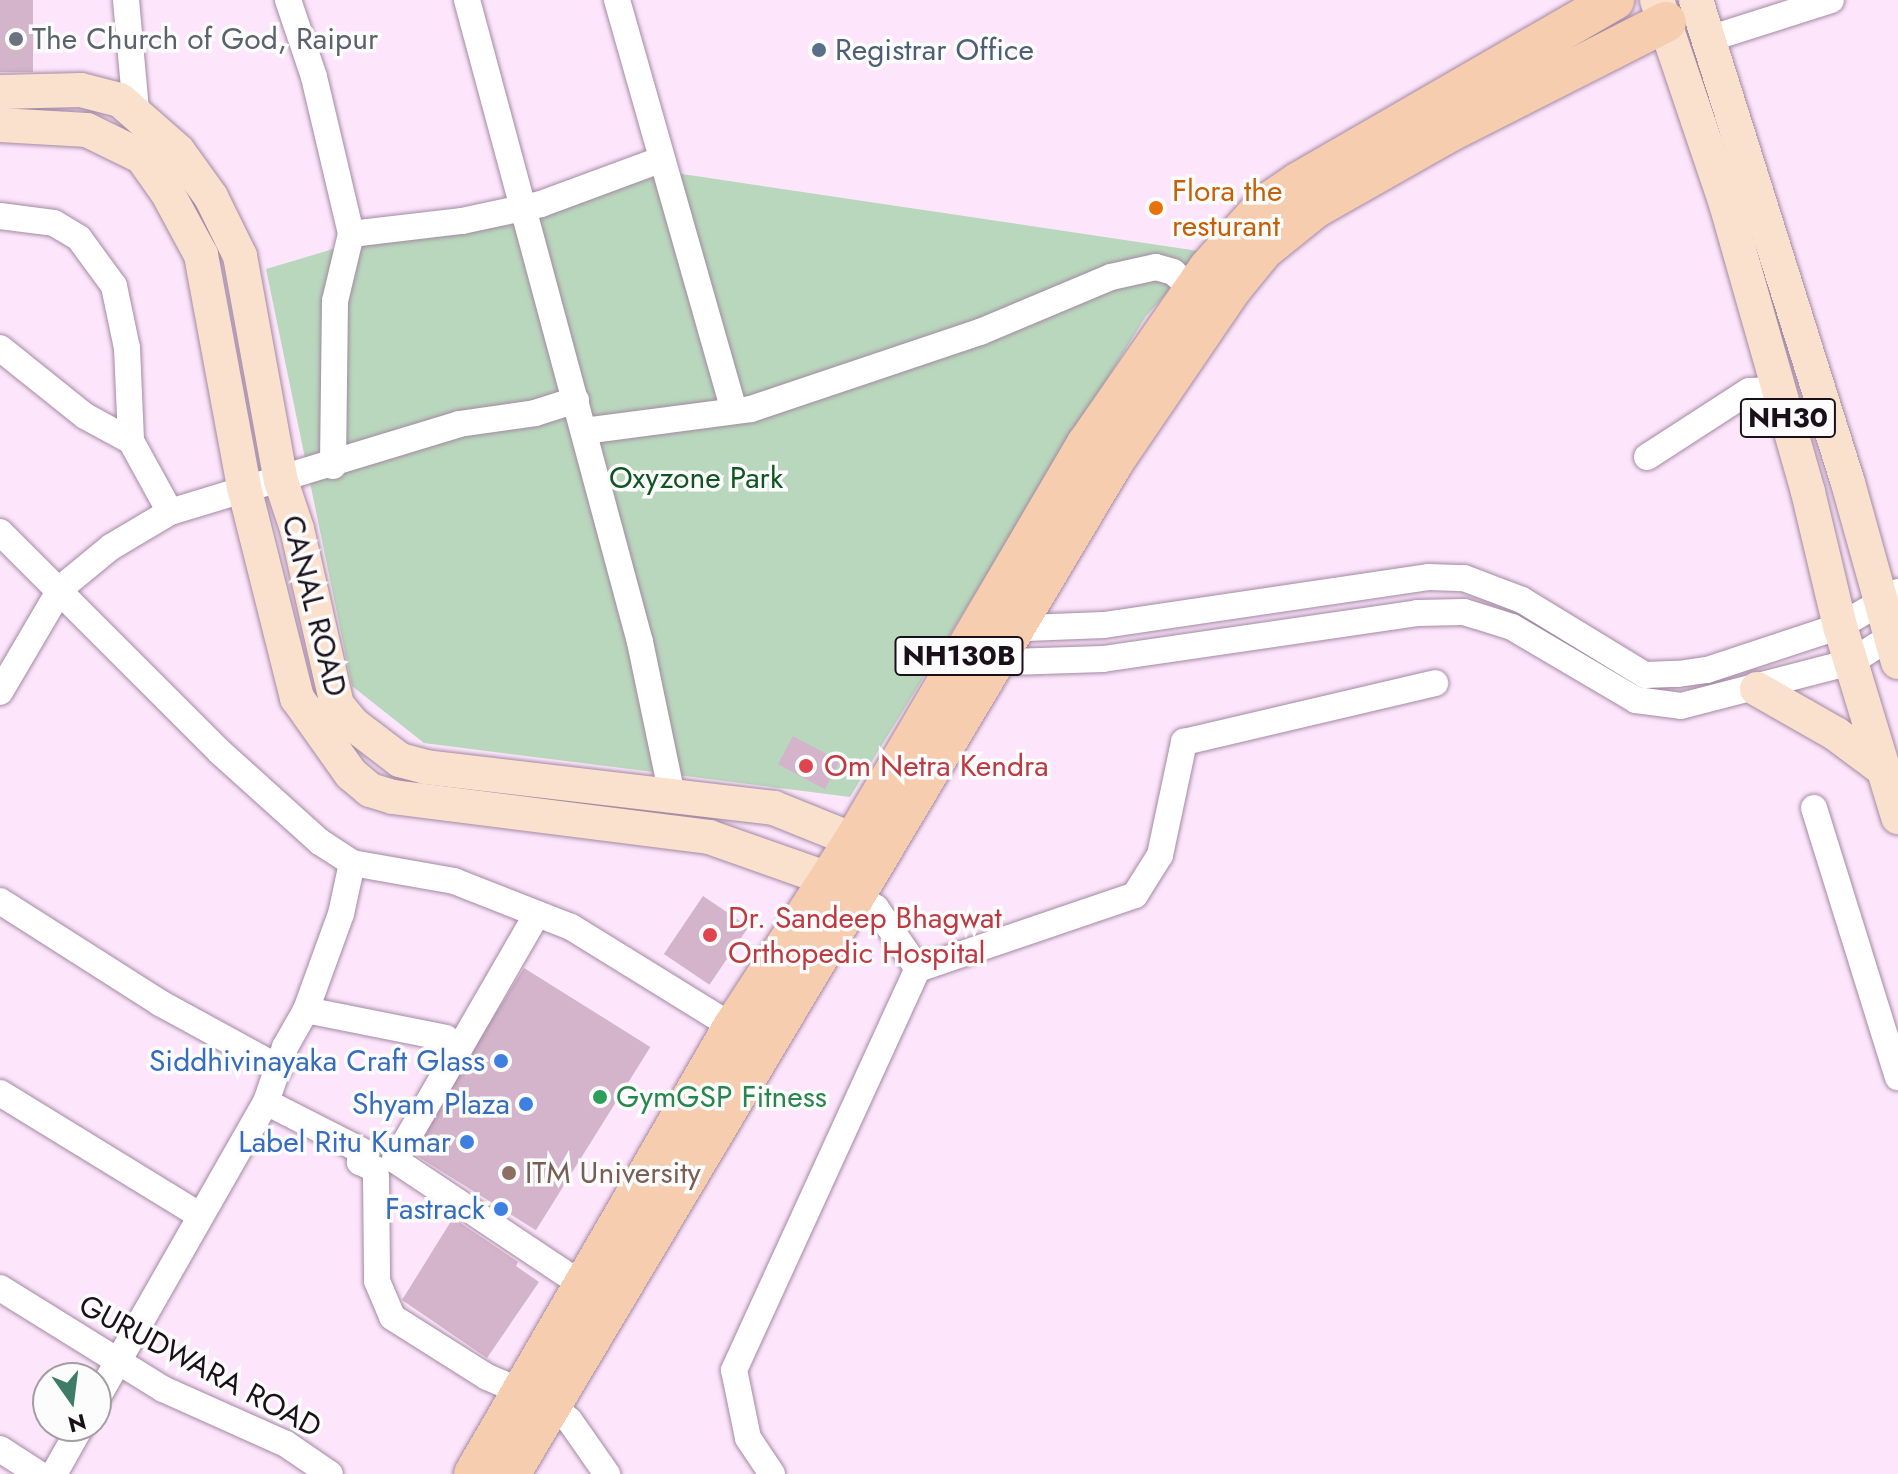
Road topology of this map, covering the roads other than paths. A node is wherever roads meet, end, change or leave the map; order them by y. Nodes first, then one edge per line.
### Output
1 (126, 0) edge
2 (288, 0) edge
3 (467, 0) edge
4 (617, 0) edge
5 (1614, 0) edge
6 (1831, 0) edge
7 (1673, 7) edge
8 (1709, 39) junction
9 (0, 92) edge
10 (136, 109) junction
11 (0, 125) edge
12 (660, 160) junction
13 (520, 209) junction
14 (0, 216) edge
15 (351, 234) junction
16 (1205, 299) junction
17 (0, 348) edge
18 (1781, 390) junction
19 (576, 400) junction
20 (734, 411) junction
21 (584, 431) junction
22 (131, 441) junction
23 (1647, 457) dead end
24 (333, 466) junction
25 (281, 481) junction
26 (244, 487) junction
27 (170, 512) junction
28 (0, 532) edge
29 (61, 588) junction
30 (1890, 597) edge
31 (1840, 626) junction
32 (1896, 644) edge
33 (985, 645) junction
34 (1851, 662) junction
35 (1435, 683) dead end
36 (1757, 689) junction
37 (0, 692) edge
38 (1883, 769) junction
39 (672, 795) junction
40 (1814, 808) dead end
41 (1898, 817) edge
42 (869, 846) junction
43 (352, 863) junction
44 (844, 888) junction
45 (0, 901) edge
46 (537, 914) junction
47 (918, 969) junction
48 (306, 1010) junction
49 (733, 1027) junction
50 (446, 1038) dead end
51 (279, 1068) junction
52 (1898, 1077) edge
53 (0, 1093) edge
54 (266, 1102) junction
55 (199, 1215) junction
56 (584, 1286) junction
57 (0, 1288) edge
58 (119, 1360) junction
59 (112, 1372) edge
60 (537, 1398) junction
61 (72, 1442) edge
62 (0, 1449) edge
63 (39, 1474) edge
64 (54, 1474) edge
65 (330, 1474) edge
66 (474, 1474) edge
67 (510, 1474) edge
68 (607, 1474) edge
69 (772, 1474) edge

1 - 10 street
2 - 15 street
3 - 13 street
4 - 12 street
5 - 16 highway, NH130B
6 - 8 street
7 - 8 main road, NH30
7 - 16 highway, NH130B
7 - 18 main road, NH30
8 - 30 main road, NH30
9 - 10 main road, CANAL ROAD
10 - 25 main road, CANAL ROAD
11 - 26 main road, CANAL ROAD
12 - 13 street
12 - 20 street
13 - 15 street
13 - 19 street
14 - 22 street
15 - 24 street
16 - 20 street
16 - 33 highway, NH130B
17 - 22 street
18 - 23 street
18 - 31 main road, NH30
19 - 21 street
19 - 24 street
20 - 21 street
21 - 39 street
22 - 27 street
24 - 25 street
25 - 26 street
25 - 39 main road, CANAL ROAD
26 - 27 street
26 - 44 main road, CANAL ROAD
27 - 29 street
28 - 29 street
29 - 37 street
29 - 43 street
30 - 31 street
30 - 32 main road, NH30
31 - 33 street
31 - 34 main road, NH30
32 - 34 street
33 - 36 street
33 - 42 highway, NH130B
34 - 36 street
34 - 38 main road, NH30
35 - 47 street
36 - 38 main road
38 - 41 main road, NH30
39 - 42 main road, CANAL ROAD
40 - 52 street
42 - 44 highway, NH130B
43 - 46 street
43 - 48 street
44 - 47 street
44 - 49 highway, NH130B
44 - 60 highway, NH130B
45 - 51 street
46 - 49 street
46 - 56 street
47 - 69 street
48 - 50 street
48 - 51 street
49 - 56 highway, NH130B
51 - 54 street
53 - 55 street
54 - 55 street
54 - 60 street
55 - 58 street
56 - 60 highway, NH130B
57 - 58 street, GURUDWARA ROAD
58 - 59 street
58 - 65 street, GURUDWARA ROAD
60 - 66 highway, NH130B
60 - 67 highway, NH130B
60 - 68 street
61 - 64 street
62 - 63 street

